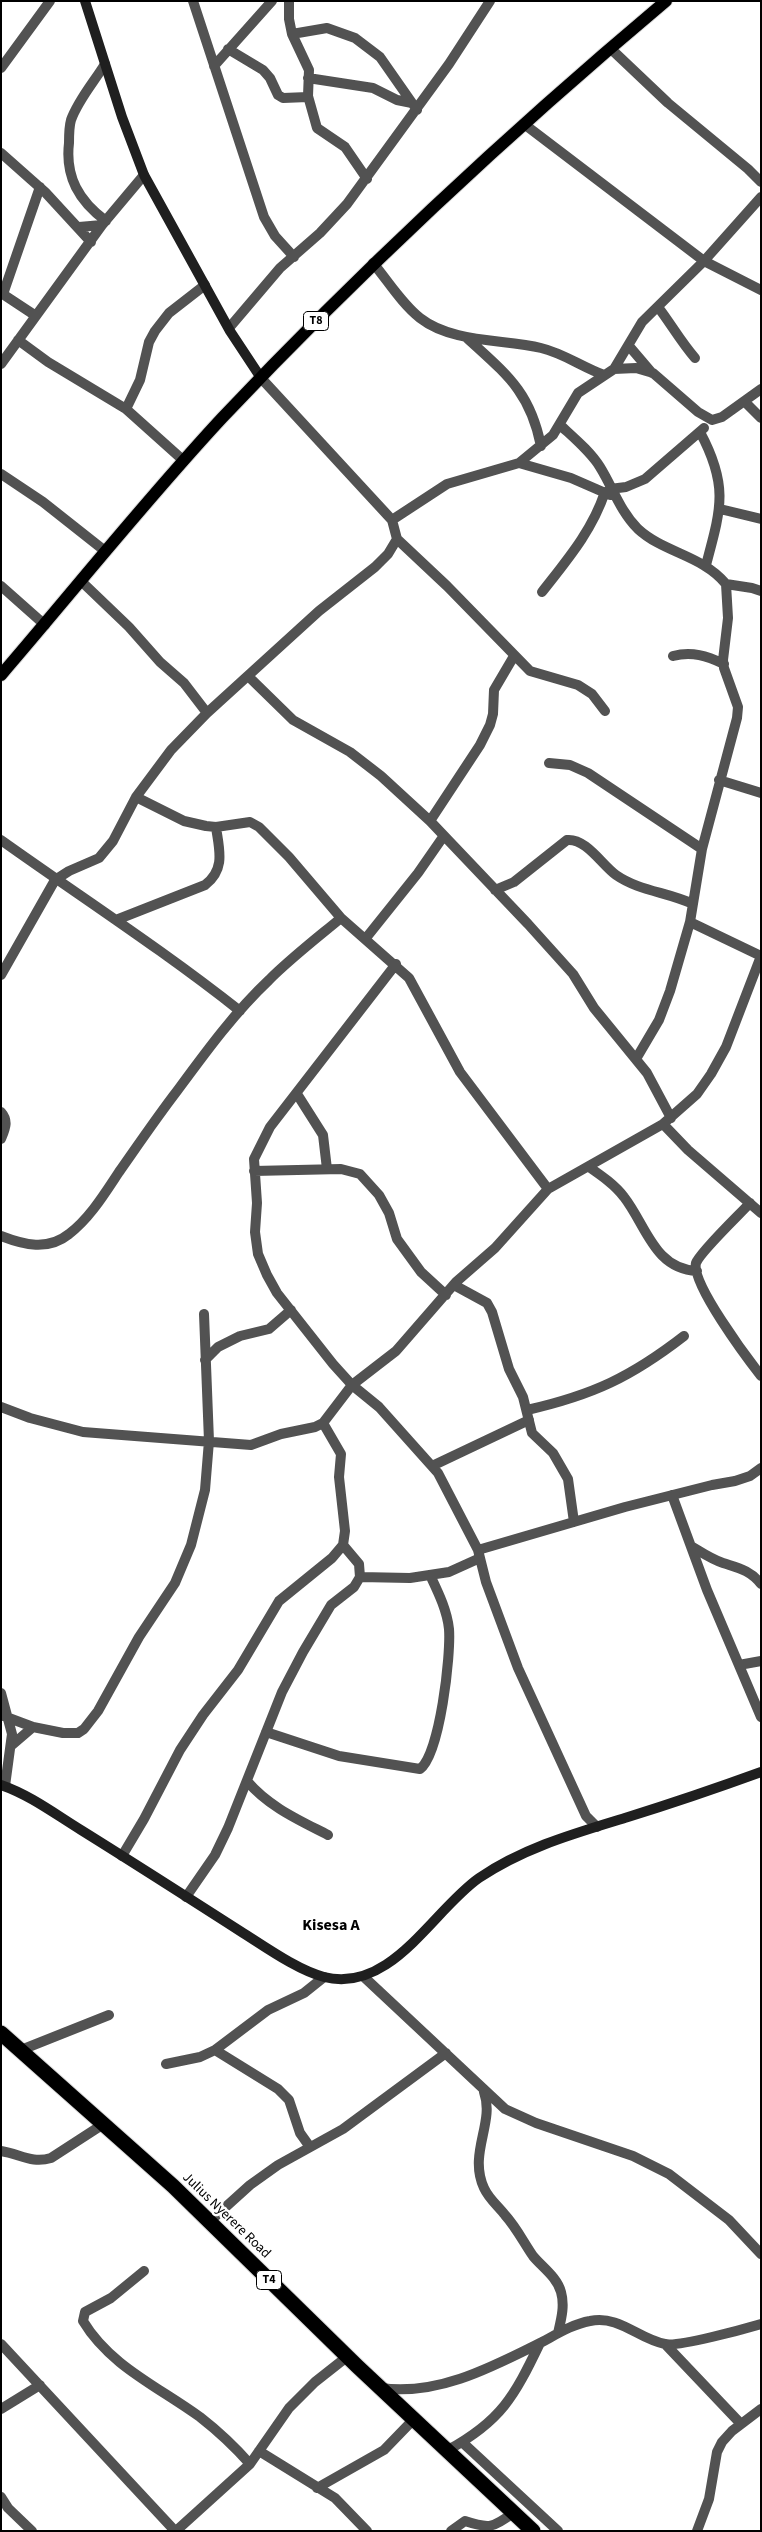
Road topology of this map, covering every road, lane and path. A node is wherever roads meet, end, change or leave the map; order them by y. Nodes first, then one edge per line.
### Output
1 (50, 1) edge
2 (86, 1) edge
3 (193, 1) edge
4 (272, 1) edge
5 (289, 1) edge
6 (490, 1) edge
7 (666, 1) edge
8 (292, 34) junction
9 (610, 48) junction
10 (228, 49) junction
11 (105, 64) junction
12 (214, 66) junction
13 (1, 68) edge
14 (308, 78) junction
15 (308, 97) junction
16 (414, 106) junction
17 (524, 124) junction
18 (1, 153) edge
19 (144, 175) junction
20 (367, 179) junction
21 (761, 182) edge
22 (40, 188) junction
23 (761, 197) edge
24 (104, 223) junction
25 (79, 228) junction
26 (91, 242) junction
27 (294, 257) junction
28 (704, 261) junction
29 (373, 263) junction
30 (205, 285) junction
31 (761, 290) edge
32 (2, 293) edge
33 (658, 307) junction
34 (36, 316) junction
35 (229, 328) junction
36 (467, 338) junction
37 (18, 340) junction
38 (629, 346) junction
39 (695, 358) dead end
40 (1, 364) edge
41 (581, 366) junction
42 (614, 369) junction
43 (653, 373) junction
44 (604, 375) junction
45 (261, 378) junction
46 (587, 385) junction
47 (761, 390) edge
48 (745, 402) junction
49 (126, 409) junction
50 (761, 418) edge
51 (712, 420) junction
52 (560, 425) junction
53 (700, 432) junction
54 (541, 446) junction
55 (184, 461) junction
56 (519, 463) junction
57 (1, 474) edge
58 (610, 492) junction
59 (720, 508) junction
60 (761, 519) edge
61 (392, 520) junction
62 (397, 539) junction
63 (105, 551) junction
64 (706, 565) junction
65 (81, 581) junction
66 (726, 584) junction
67 (1, 586) edge
68 (761, 591) edge
69 (542, 592) dead end
70 (45, 625) junction
71 (514, 656) junction
72 (674, 656) dead end
73 (724, 664) junction
74 (1, 675) edge
75 (248, 676) junction
76 (605, 711) dead end
77 (207, 713) junction
78 (549, 763) dead end
79 (719, 780) junction
80 (761, 793) edge
81 (136, 797) junction
82 (430, 821) junction
83 (216, 827) junction
84 (443, 837) junction
85 (1, 840) edge
86 (702, 849) junction
87 (55, 880) junction
88 (495, 890) junction
89 (692, 904) junction
90 (341, 918) junction
91 (116, 920) junction
92 (690, 922) junction
93 (366, 938) junction
94 (761, 956) edge
95 (396, 964) junction
96 (1, 975) edge
97 (240, 1011) junction
98 (636, 1059) junction
99 (297, 1094) junction
100 (1, 1112) edge
101 (667, 1121) junction
102 (1, 1139) edge
103 (589, 1167) junction
104 (327, 1169) junction
105 (254, 1171) junction
106 (548, 1189) junction
107 (750, 1203) junction
108 (761, 1213) edge
109 (1, 1236) edge
110 (696, 1271) junction
111 (454, 1285) junction
112 (446, 1295) junction
113 (291, 1310) junction
114 (204, 1314) dead end
115 (684, 1336) dead end
116 (206, 1360) junction
117 (761, 1376) edge
118 (352, 1385) junction
119 (1, 1408) edge
120 (528, 1415) junction
121 (323, 1423) junction
122 (208, 1441) junction
123 (432, 1466) junction
124 (761, 1468) edge
125 (672, 1495) junction
126 (574, 1522) junction
127 (344, 1545) junction
128 (691, 1546) junction
129 (479, 1554) junction
130 (430, 1575) junction
131 (360, 1577) junction
132 (761, 1584) edge
133 (761, 1661) edge
134 (739, 1665) junction
135 (1, 1694) edge
136 (761, 1717) edge
137 (5, 1718) edge
138 (33, 1727) junction
139 (266, 1732) junction
140 (12, 1745) junction
141 (761, 1772) edge
142 (247, 1781) junction
143 (3, 1785) edge
144 (258, 1794) junction
145 (241, 1798) junction
146 (597, 1827) junction
147 (328, 1835) dead end
148 (122, 1856) junction
149 (186, 1897) junction
150 (324, 1977) junction
151 (364, 1977) junction
152 (109, 2015) dead end
153 (1, 2033) edge
154 (21, 2050) junction
155 (215, 2050) junction
156 (446, 2053) junction
157 (166, 2064) dead end
158 (483, 2089) junction
159 (105, 2123) junction
160 (310, 2147) junction
161 (1, 2151) edge
162 (209, 2222) junction
163 (761, 2254) edge
164 (144, 2271) dead end
165 (761, 2324) edge
166 (558, 2333) junction
167 (540, 2343) junction
168 (1, 2344) edge
169 (666, 2345) junction
170 (348, 2356) junction
171 (40, 2385) junction
172 (381, 2388) junction
173 (1, 2409) edge
174 (761, 2409) edge
175 (414, 2419) junction
176 (741, 2424) junction
177 (462, 2442) junction
178 (448, 2450) junction
179 (259, 2451) junction
180 (250, 2464) junction
181 (317, 2488) junction
182 (1, 2498) edge
183 (5, 2511) edge
184 (513, 2513) junction
185 (32, 2531) edge
186 (175, 2531) edge
187 (367, 2531) edge
188 (451, 2531) edge
189 (533, 2531) edge
190 (558, 2531) edge
191 (697, 2531) edge

1 - 13 street
2 - 11 street
3 - 12 street
4 - 10 street
5 - 8 street
6 - 16 street
7 - 9 main road, T8
8 - 14 street
8 - 16 street
9 - 17 main road, T8
9 - 21 street
10 - 12 street
10 - 15 street
11 - 19 street
11 - 24 street
12 - 27 street
14 - 15 street
14 - 16 street
15 - 20 street
16 - 20 street
17 - 28 street
17 - 29 main road, T8
18 - 22 street
19 - 24 street
19 - 30 street
20 - 27 street
22 - 25 street
22 - 32 street
23 - 28 street
24 - 25 street
24 - 26 street
25 - 26 street
26 - 34 street
27 - 35 street
28 - 31 street
28 - 33 street
29 - 36 street
29 - 45 main road, T8
30 - 35 street
30 - 49 street
32 - 34 street
33 - 38 street
33 - 39 street
34 - 37 street
35 - 45 street
36 - 41 street
36 - 54 street
37 - 40 street
37 - 49 street
38 - 42 street
38 - 43 street
41 - 44 street
41 - 46 street
42 - 43 street
42 - 44 street
43 - 51 street
44 - 46 street
45 - 55 main road, T8
45 - 61 street
46 - 52 street
47 - 48 street
48 - 50 street
48 - 51 street
49 - 55 street
51 - 53 street
52 - 54 street
52 - 58 street
53 - 58 street
53 - 59 street
54 - 56 street
55 - 63 main road, T8
56 - 58 street
56 - 61 street
57 - 63 street
58 - 64 street
58 - 69 street
59 - 60 street
59 - 64 street
61 - 62 street
62 - 71 street
62 - 75 street
63 - 65 main road, T8
64 - 66 street
65 - 70 main road, T8
65 - 77 street
66 - 68 street
66 - 73 street
67 - 70 street
70 - 74 main road, T8
71 - 76 street
71 - 82 street
72 - 73 street
73 - 79 street
75 - 77 street
75 - 82 street
77 - 81 street
78 - 86 street
79 - 80 street
79 - 86 street
81 - 83 street
81 - 87 street
82 - 84 street
83 - 90 street
83 - 91 street
84 - 88 street
84 - 93 street
85 - 87 street
86 - 89 street
87 - 91 street
87 - 96 street
88 - 89 street
88 - 98 street
89 - 92 street
90 - 93 street
90 - 97 street
91 - 97 street
92 - 94 street
92 - 98 street
93 - 95 street
94 - 101 street
95 - 99 street
95 - 106 street
97 - 109 street
98 - 101 street
99 - 104 street
99 - 105 street
100 - 102 street
101 - 103 street
101 - 107 street
103 - 106 street
103 - 110 street
104 - 105 street
104 - 112 street
105 - 113 street
106 - 111 street
107 - 108 street
107 - 110 street
110 - 117 street
111 - 112 street
111 - 120 street
112 - 118 street
113 - 116 street
113 - 118 street
114 - 116 street
115 - 120 street
116 - 122 street
118 - 121 street
118 - 123 street
119 - 122 street
120 - 123 street
120 - 126 street
121 - 122 street
121 - 127 street
122 - 138 street
123 - 129 street
124 - 125 street
125 - 126 street
125 - 128 street
126 - 129 street
127 - 131 street
127 - 148 street
128 - 132 street
128 - 134 street
129 - 130 street
129 - 146 street
130 - 131 street
130 - 139 street
131 - 139 street
133 - 134 street
134 - 136 street
135 - 137 street
137 - 138 street
137 - 140 street
138 - 140 street
139 - 142 street
140 - 143 street
141 - 146 street
142 - 144 street
142 - 145 street
143 - 148 street
144 - 145 street
144 - 147 street
145 - 149 street
146 - 151 street
148 - 149 street
149 - 150 street
150 - 151 street
150 - 155 street
151 - 156 street
152 - 154 street
153 - 154 highway, Julius Nyerere Road / T4
154 - 159 highway, Julius Nyerere Road / T4
155 - 157 street
155 - 160 street
156 - 158 street
156 - 160 street
158 - 163 street
158 - 166 street
159 - 161 street
159 - 162 highway, Julius Nyerere Road / T4
160 - 162 street
162 - 170 highway, Julius Nyerere Road / T4
164 - 180 street
165 - 169 street
166 - 167 street
166 - 169 street
167 - 172 street
167 - 177 street
168 - 171 street
169 - 176 street
170 - 172 highway, Julius Nyerere Road / T4
170 - 179 street
171 - 173 street
171 - 186 street
172 - 175 highway, Julius Nyerere Road / T4
174 - 176 street
175 - 178 highway, Julius Nyerere Road / T4
175 - 181 street
176 - 191 street
177 - 178 street
177 - 190 street
178 - 184 highway, Julius Nyerere Road / T4
179 - 180 street
179 - 181 street
180 - 186 street
181 - 187 street
182 - 183 street
183 - 185 street
184 - 188 street
184 - 189 highway, Julius Nyerere Road / T4

